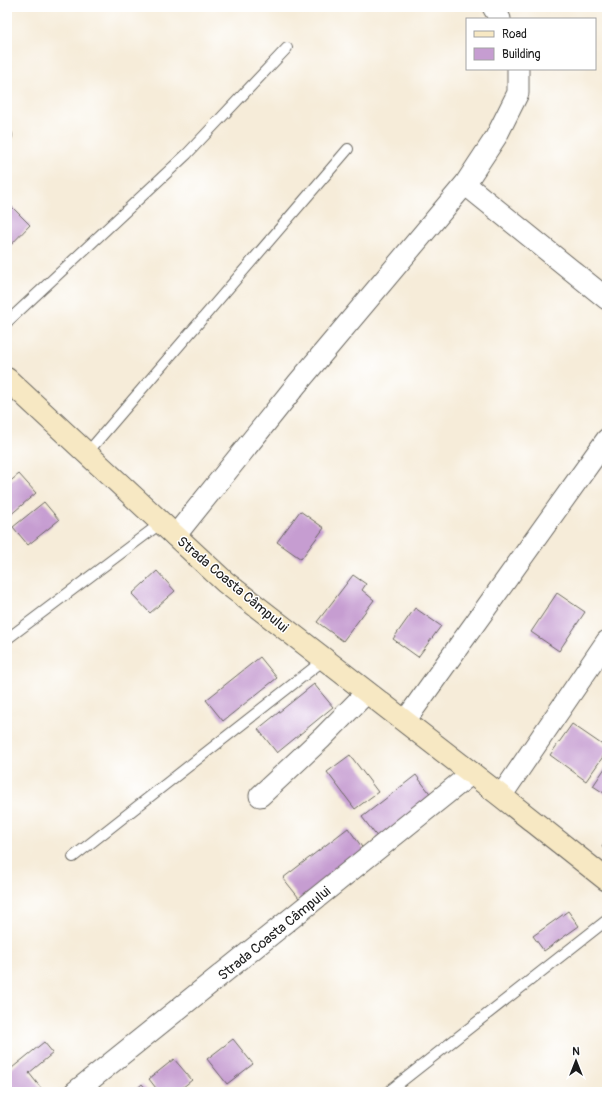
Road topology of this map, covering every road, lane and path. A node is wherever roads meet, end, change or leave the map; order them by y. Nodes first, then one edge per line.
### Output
1 (493, 7) edge
2 (499, 18) edge
3 (287, 48) dead end
4 (518, 70) edge
5 (348, 149) dead end
6 (465, 184) junction
7 (607, 299) edge
8 (7, 322) edge
9 (7, 379) edge
10 (607, 439) edge
11 (87, 453) junction
12 (168, 530) junction
13 (7, 639) edge
14 (607, 641) edge
15 (325, 659) junction
16 (367, 692) junction
17 (405, 721) junction
18 (472, 773) junction
19 (260, 796) dead end
20 (501, 796) junction
21 (73, 857) dead end
22 (607, 880) edge
23 (607, 920) edge
24 (75, 1092) edge
25 (388, 1092) edge

1 - 2 street
3 - 8 lane
4 - 6 street
5 - 11 lane
6 - 7 street
6 - 12 street
9 - 11 street, Strada Coasta Câmpului
10 - 17 street
11 - 12 street, Strada Coasta Câmpului
12 - 13 lane
12 - 15 street, Strada Coasta Câmpului
14 - 20 street
15 - 16 street, Strada Coasta Câmpului
15 - 21 lane
16 - 17 street, Strada Coasta Câmpului
16 - 19 street
17 - 18 street, Strada Coasta Câmpului
18 - 20 street, Strada Coasta Câmpului
18 - 24 street, Strada Coasta Câmpului
20 - 22 street, Strada Coasta Câmpului
23 - 25 lane

